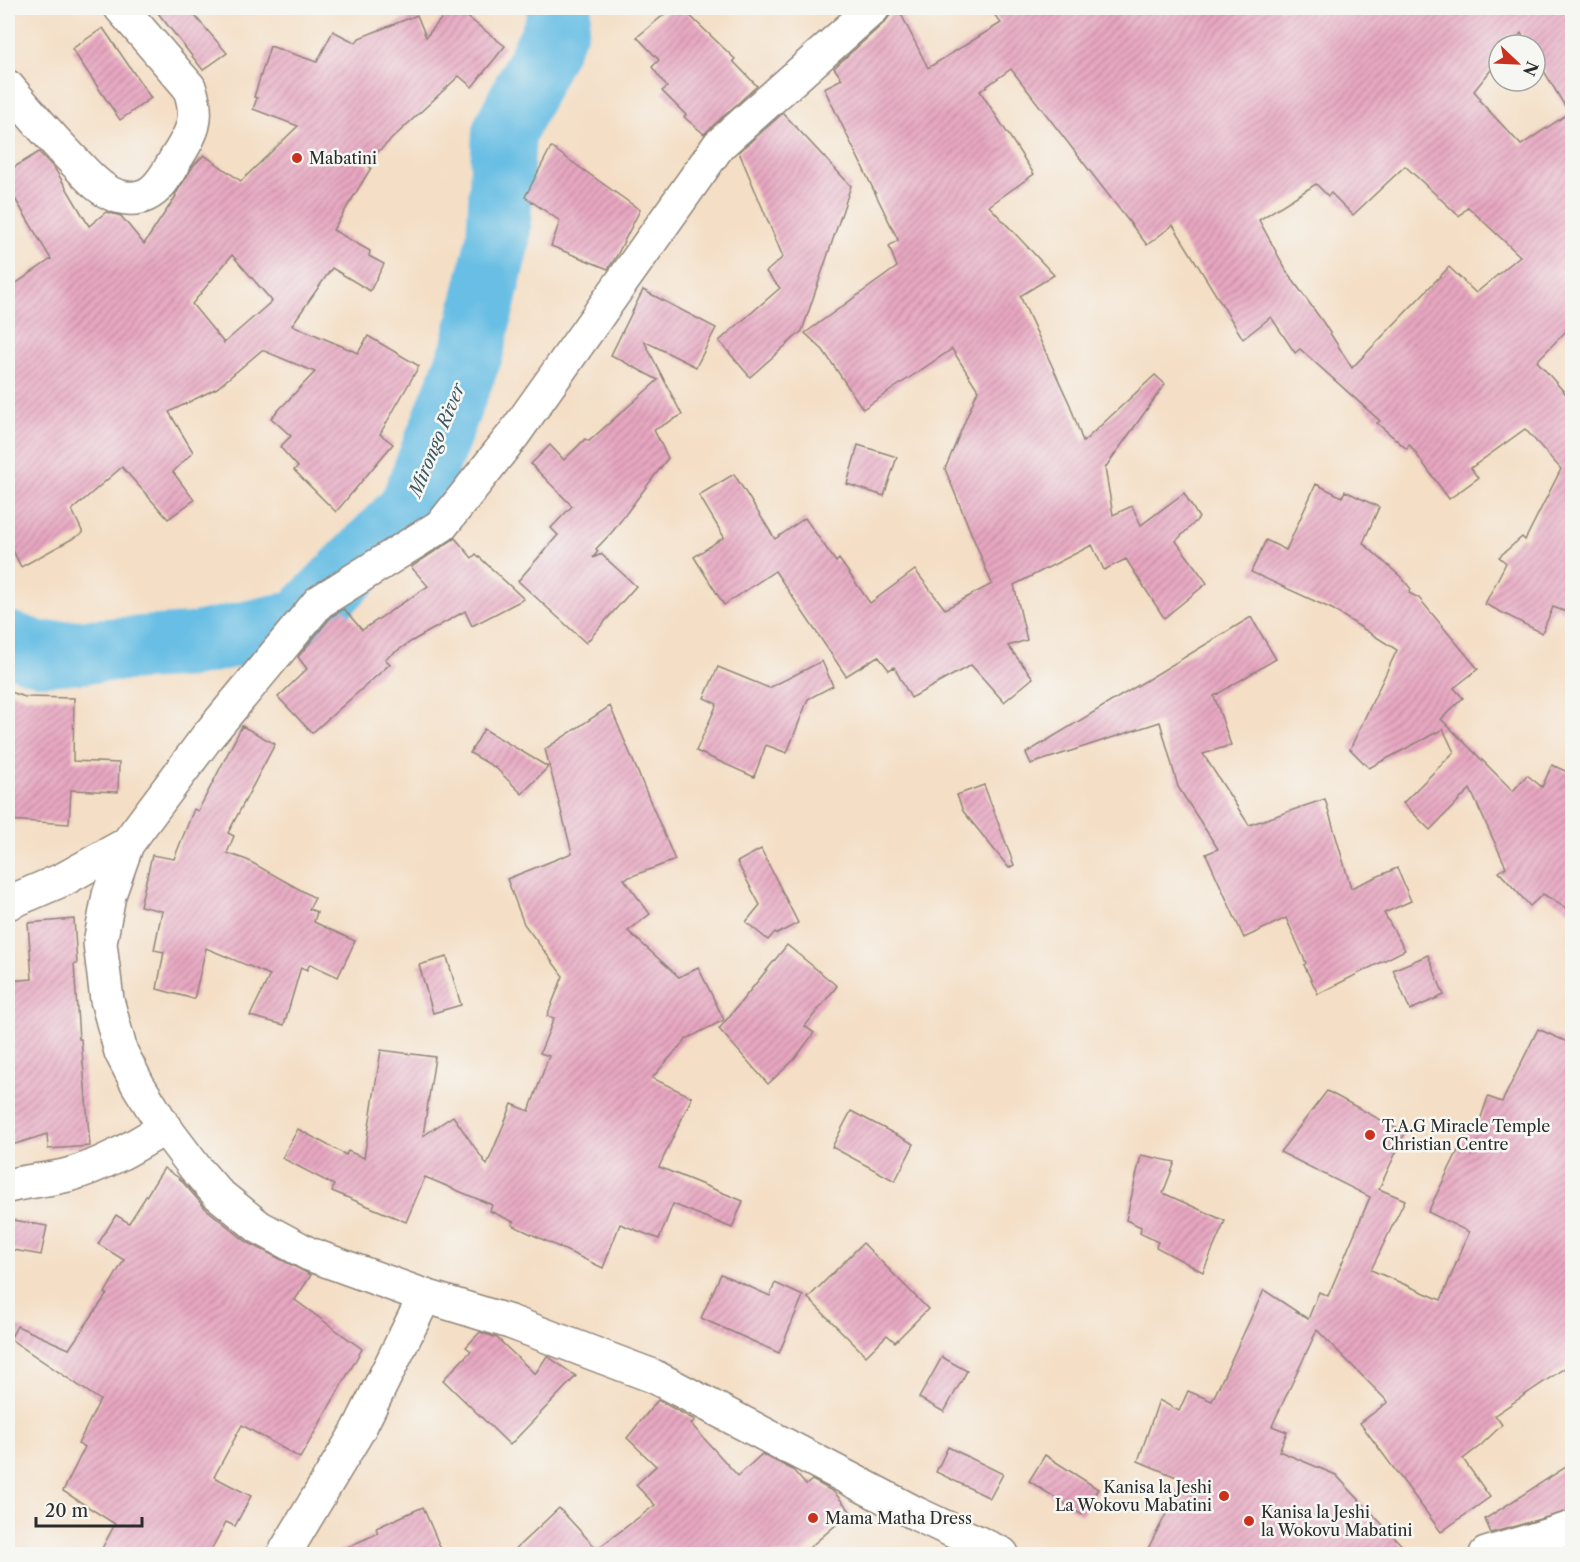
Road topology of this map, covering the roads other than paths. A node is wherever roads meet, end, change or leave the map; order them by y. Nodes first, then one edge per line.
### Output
1 (121, 8) edge
2 (873, 8) edge
3 (8, 87) edge
4 (127, 844) junction
5 (8, 903) edge
6 (165, 1128) junction
7 (8, 1186) edge
8 (425, 1296) junction
9 (1572, 1528) edge
10 (284, 1554) edge
11 (1002, 1554) edge
12 (1486, 1554) edge

1 - 3 street
2 - 4 street
4 - 5 street
4 - 6 street
6 - 7 street
6 - 8 street
8 - 10 street
8 - 11 street
9 - 12 street

